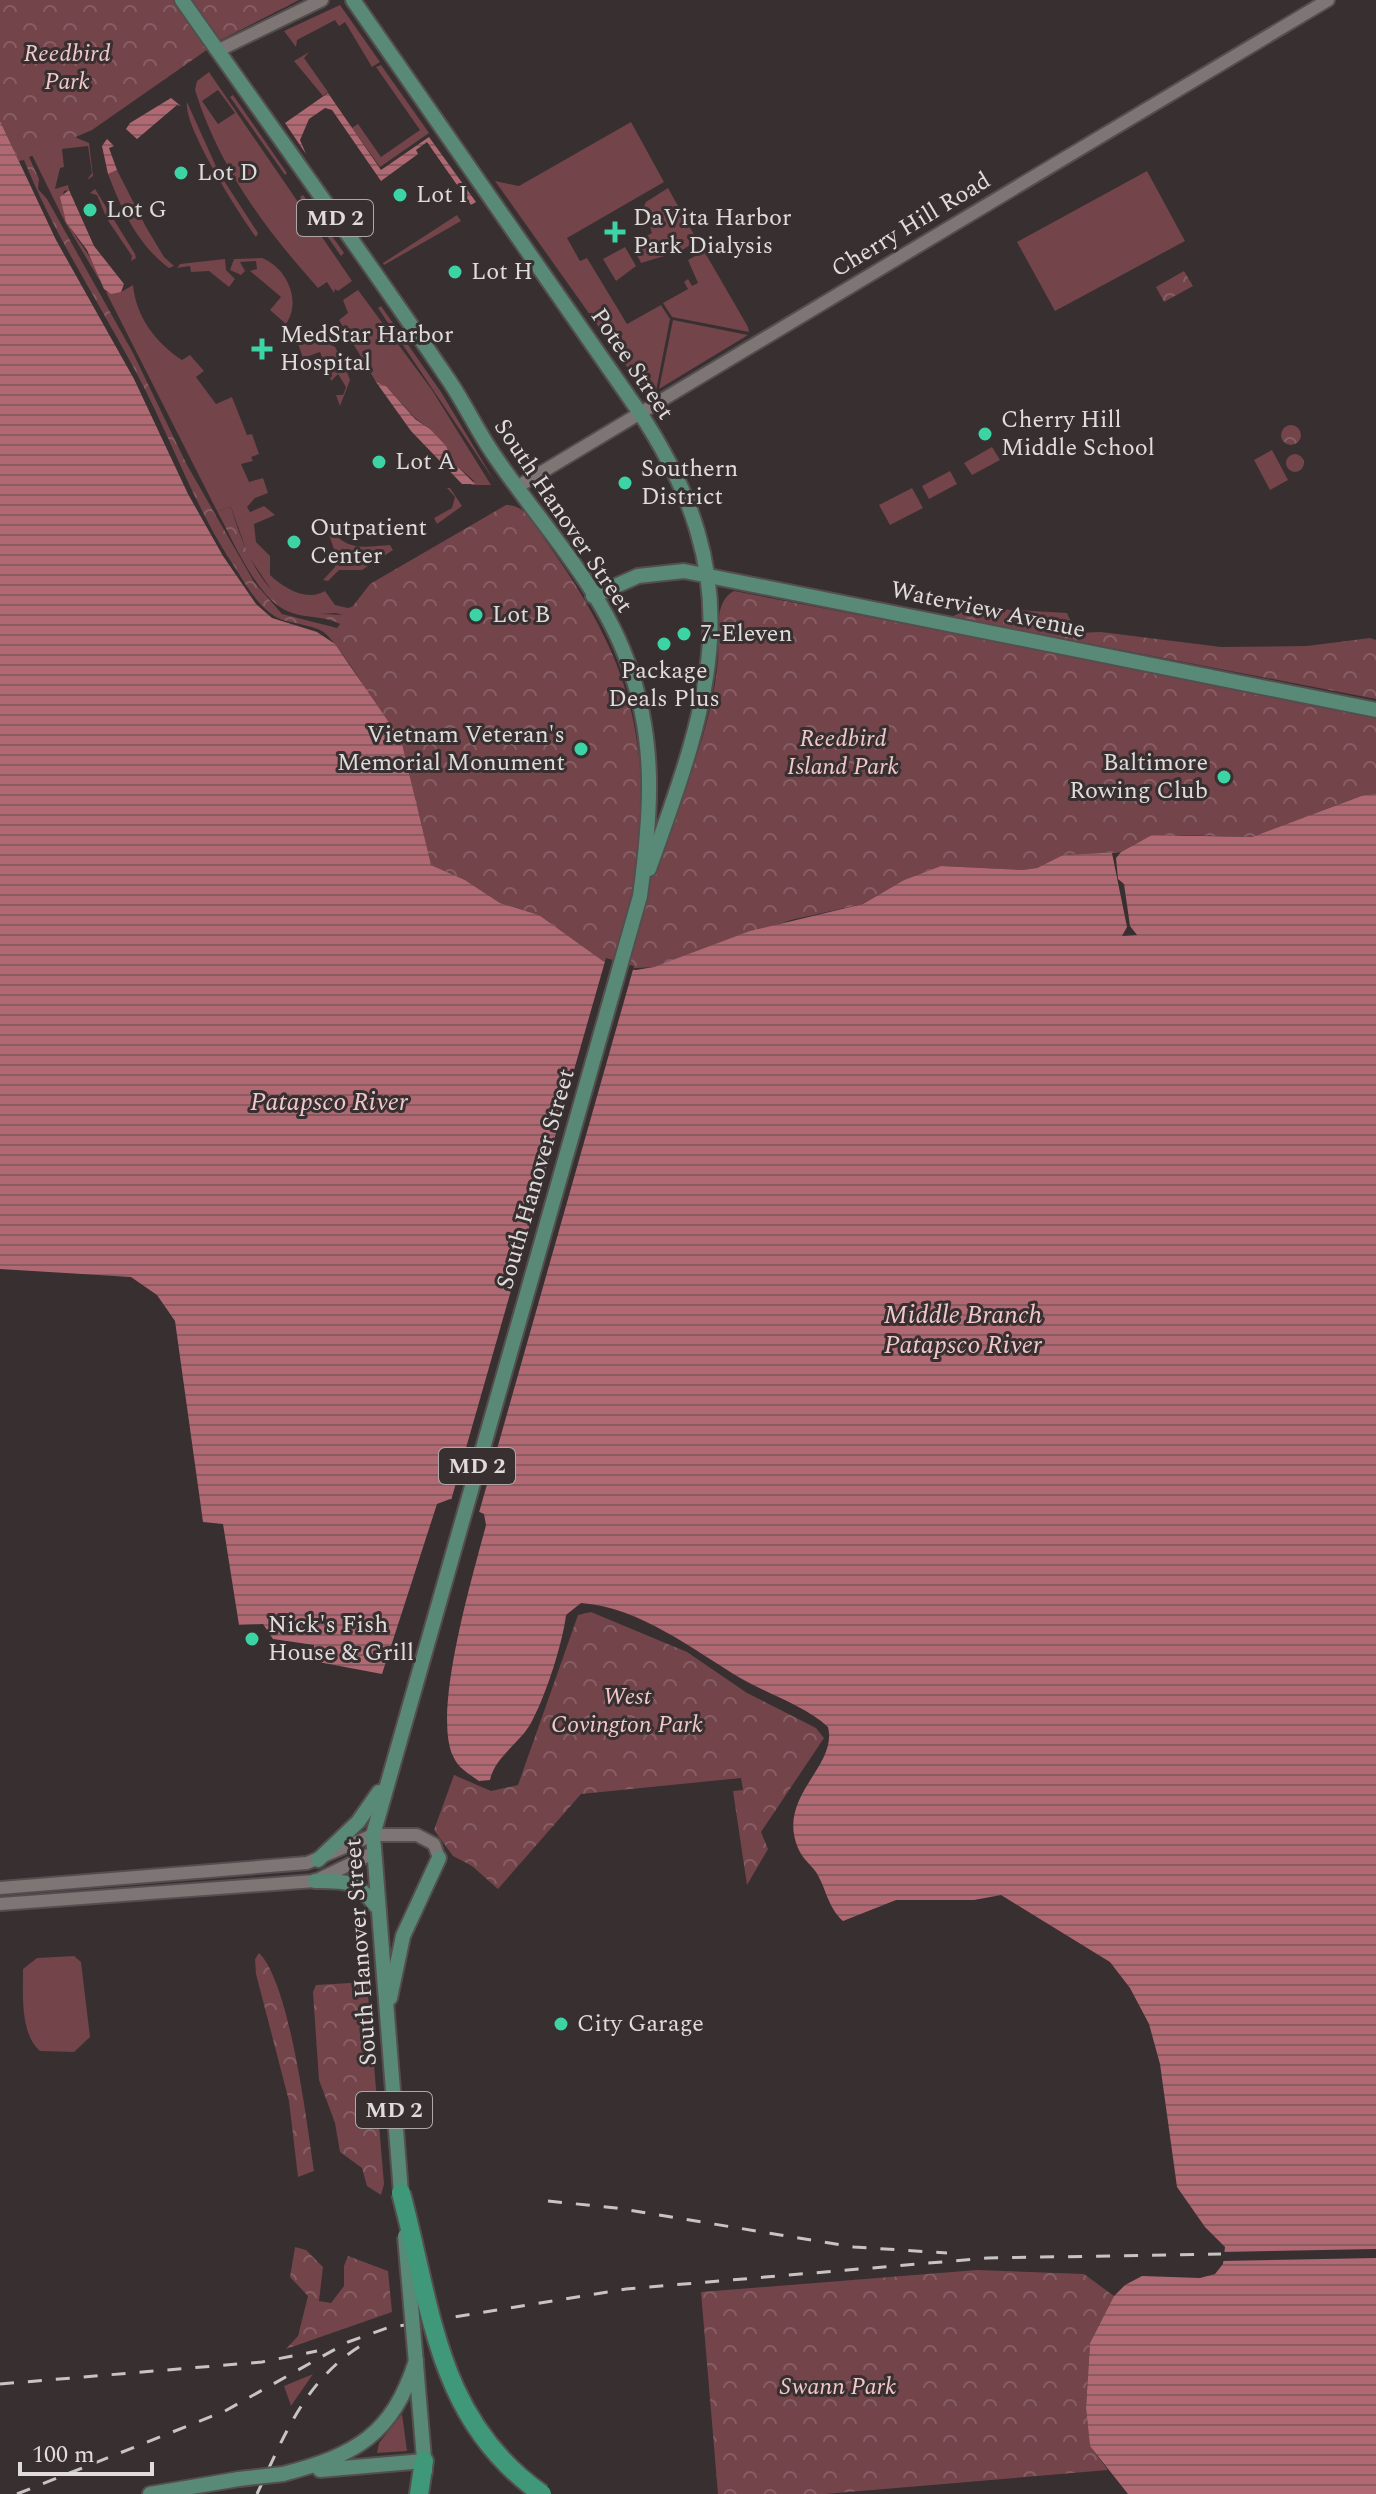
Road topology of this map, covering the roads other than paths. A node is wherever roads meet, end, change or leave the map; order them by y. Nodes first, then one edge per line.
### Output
1 (182, 0) edge
2 (322, 0) edge
3 (353, 0) edge
4 (1328, 0) edge
5 (217, 51) junction
6 (640, 413) junction
7 (517, 487) junction
8 (710, 576) junction
9 (593, 596) junction
10 (1376, 710) edge
11 (640, 896) junction
12 (386, 1782) junction
13 (373, 1835) junction
14 (373, 1853) junction
15 (439, 1858) joint
16 (318, 1860) junction
17 (315, 1881) junction
18 (0, 1888) edge
19 (0, 1904) edge
20 (377, 1907) junction
21 (387, 2027) junction
22 (401, 2193) junction
23 (416, 2361) junction
24 (378, 2431) junction
25 (424, 2461) junction
26 (372, 2465) junction
27 (283, 2474) junction
28 (150, 2494) edge
29 (419, 2494) edge
30 (428, 2494) edge
31 (542, 2494) edge

1 - 5 main road, South Hanover Street / MD 2
2 - 5 street
3 - 6 main road, Potee Street / MD 2
4 - 6 street, Cherry Hill Road
5 - 7 main road, South Hanover Street / MD 2
6 - 7 street, Cherry Hill Road
6 - 8 main road, Potee Street / MD 2
7 - 9 main road, South Hanover Street / MD 2
8 - 9 main road, Waterview Avenue
8 - 10 main road, Waterview Avenue
8 - 11 main road, Potee Street / MD 2
9 - 11 main road, South Hanover Street / MD 2
11 - 12 main road, South Hanover Street / MD 2
12 - 13 main road, South Hanover Street / MD 2
12 - 16 main road
13 - 14 main road, South Hanover Street / MD 2
13 - 15 street
13 - 16 street
14 - 17 street
14 - 20 main road, South Hanover Street / MD 2
15 - 21 main road
16 - 18 street
17 - 19 street
17 - 20 main road
20 - 21 main road, South Hanover Street / MD 2
21 - 22 main road, South Hanover Street / MD 2
22 - 23 main road, South Hanover Street / MD 2, bridge
22 - 31 highway, bridge
23 - 24 main road
23 - 25 main road, South Hanover Street / MD 2
24 - 26 main road
24 - 27 main road
25 - 26 main road
25 - 29 highway
25 - 30 main road, South Hanover Street / MD 2
26 - 27 main road
27 - 28 main road, bridge

